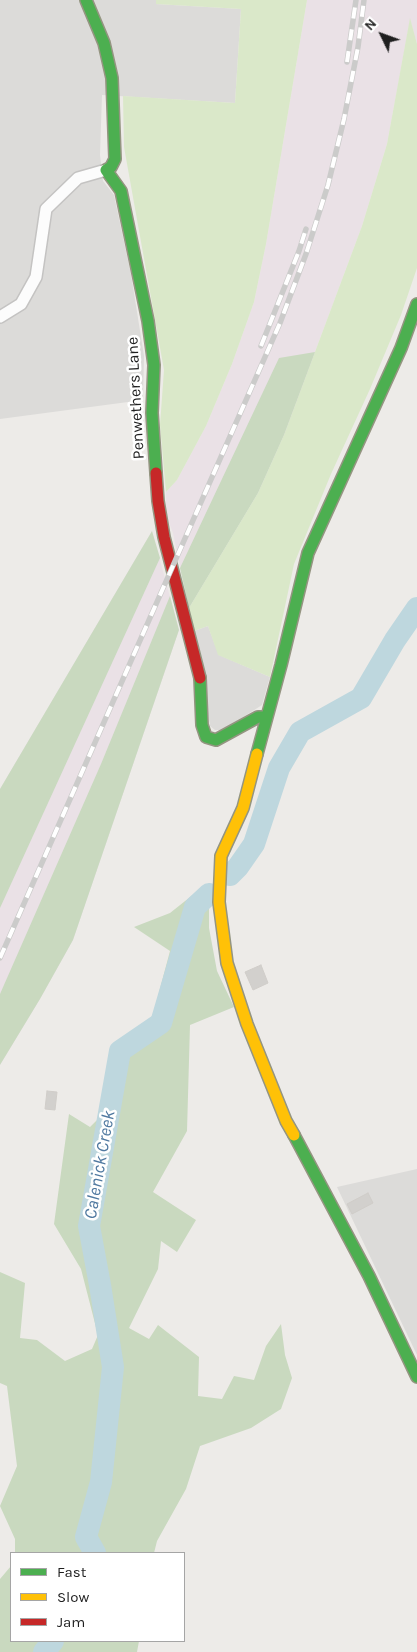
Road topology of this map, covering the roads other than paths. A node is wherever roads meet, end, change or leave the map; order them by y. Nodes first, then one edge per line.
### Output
1 (86, 0) edge
2 (106, 170) junction
3 (417, 304) edge
4 (0, 316) edge
5 (267, 717) junction
6 (417, 1377) edge

1 - 2 street
2 - 4 street
2 - 5 street, Penwethers Lane
3 - 5 street
5 - 6 street

